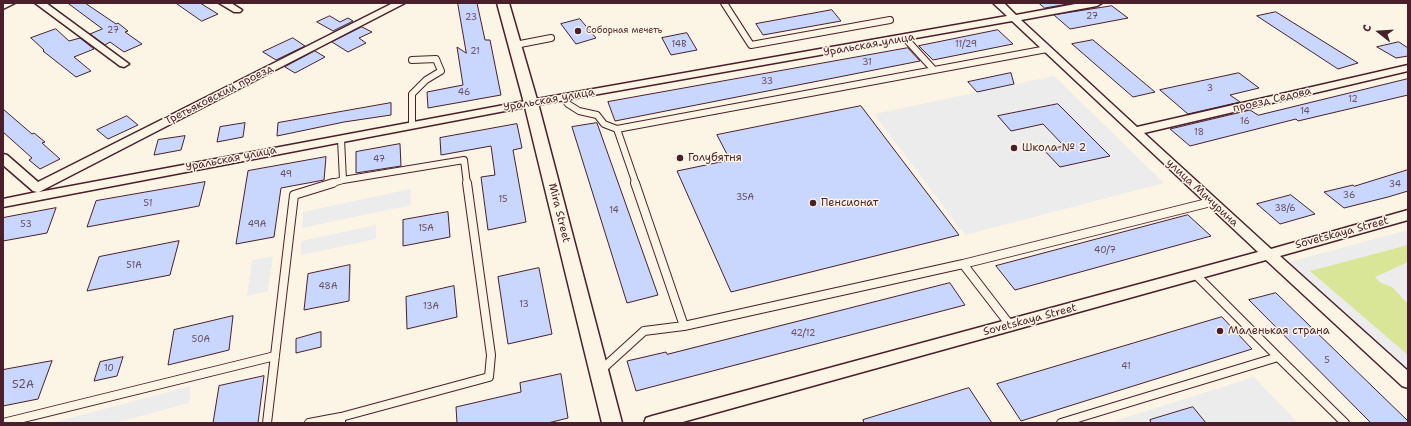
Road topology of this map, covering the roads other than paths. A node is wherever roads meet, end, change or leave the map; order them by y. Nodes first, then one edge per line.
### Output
1 (10, 3) edge
2 (40, 3) edge
3 (224, 3) edge
4 (400, 3) edge
5 (503, 3) edge
6 (724, 3) edge
7 (998, 3) edge
8 (1097, 3) edge
9 (3, 6) edge
10 (237, 10) dead end
11 (1015, 19) junction
12 (890, 20) dead end
13 (551, 38) dead end
14 (905, 38) junction
15 (515, 44) junction
16 (1047, 49) junction
17 (412, 60) dead end
18 (124, 64) dead end
19 (1408, 68) edge
20 (934, 70) junction
21 (563, 97) junction
22 (531, 103) junction
23 (412, 125) junction
24 (617, 129) junction
25 (1135, 131) junction
26 (341, 139) junction
27 (3, 158) edge
28 (343, 180) junction
29 (35, 192) junction
30 (1211, 202) junction
31 (3, 203) edge
32 (1408, 215) edge
33 (1268, 254) junction
34 (963, 264) junction
35 (1196, 275) junction
36 (1010, 325) junction
37 (684, 326) junction
38 (275, 356) junction
39 (1278, 357) junction
40 (599, 372) junction
41 (1408, 381) edge
42 (341, 420) edge
43 (3, 423) edge
44 (267, 423) edge
45 (309, 423) edge
46 (612, 423) edge
47 (652, 423) edge
48 (1061, 423) edge
49 (1345, 423) edge

1 - 9 street
2 - 18 street
3 - 10 street
4 - 29 street, Третьяковский проезд
5 - 15 street, Mira Street
6 - 12 lane
7 - 11 street, улица Мичурина
8 - 11 street, Уральская улица
11 - 14 street, Уральская улица
11 - 16 street, улица Мичурина
13 - 15 lane
14 - 20 lane
14 - 21 street, Уральская улица
15 - 22 street, Mira Street
16 - 20 lane
16 - 25 street, улица Мичурина
17 - 23 lane
19 - 25 street, проезд Седова
20 - 24 lane
21 - 22 street, Уральская улица
21 - 24 lane
22 - 23 street, Уральская улица
22 - 40 street, Mira Street
23 - 26 street, Уральская улица
24 - 37 lane
25 - 30 street, улица Мичурина
26 - 28 lane
26 - 29 street, Уральская улица
27 - 29 street
28 - 38 lane
28 - 42 lane
29 - 31 street, Уральская улица
30 - 33 street, улица Мичурина
30 - 34 lane
32 - 33 street, Sovetskaya Street
33 - 35 street, Sovetskaya Street
33 - 41 street, улица Мичурина
34 - 36 lane
34 - 37 lane
35 - 36 street, Sovetskaya Street
35 - 39 lane
36 - 47 street, Sovetskaya Street
37 - 40 lane
38 - 43 lane
38 - 44 lane
39 - 48 lane
39 - 49 lane
40 - 46 street, Mira Street
42 - 45 lane

